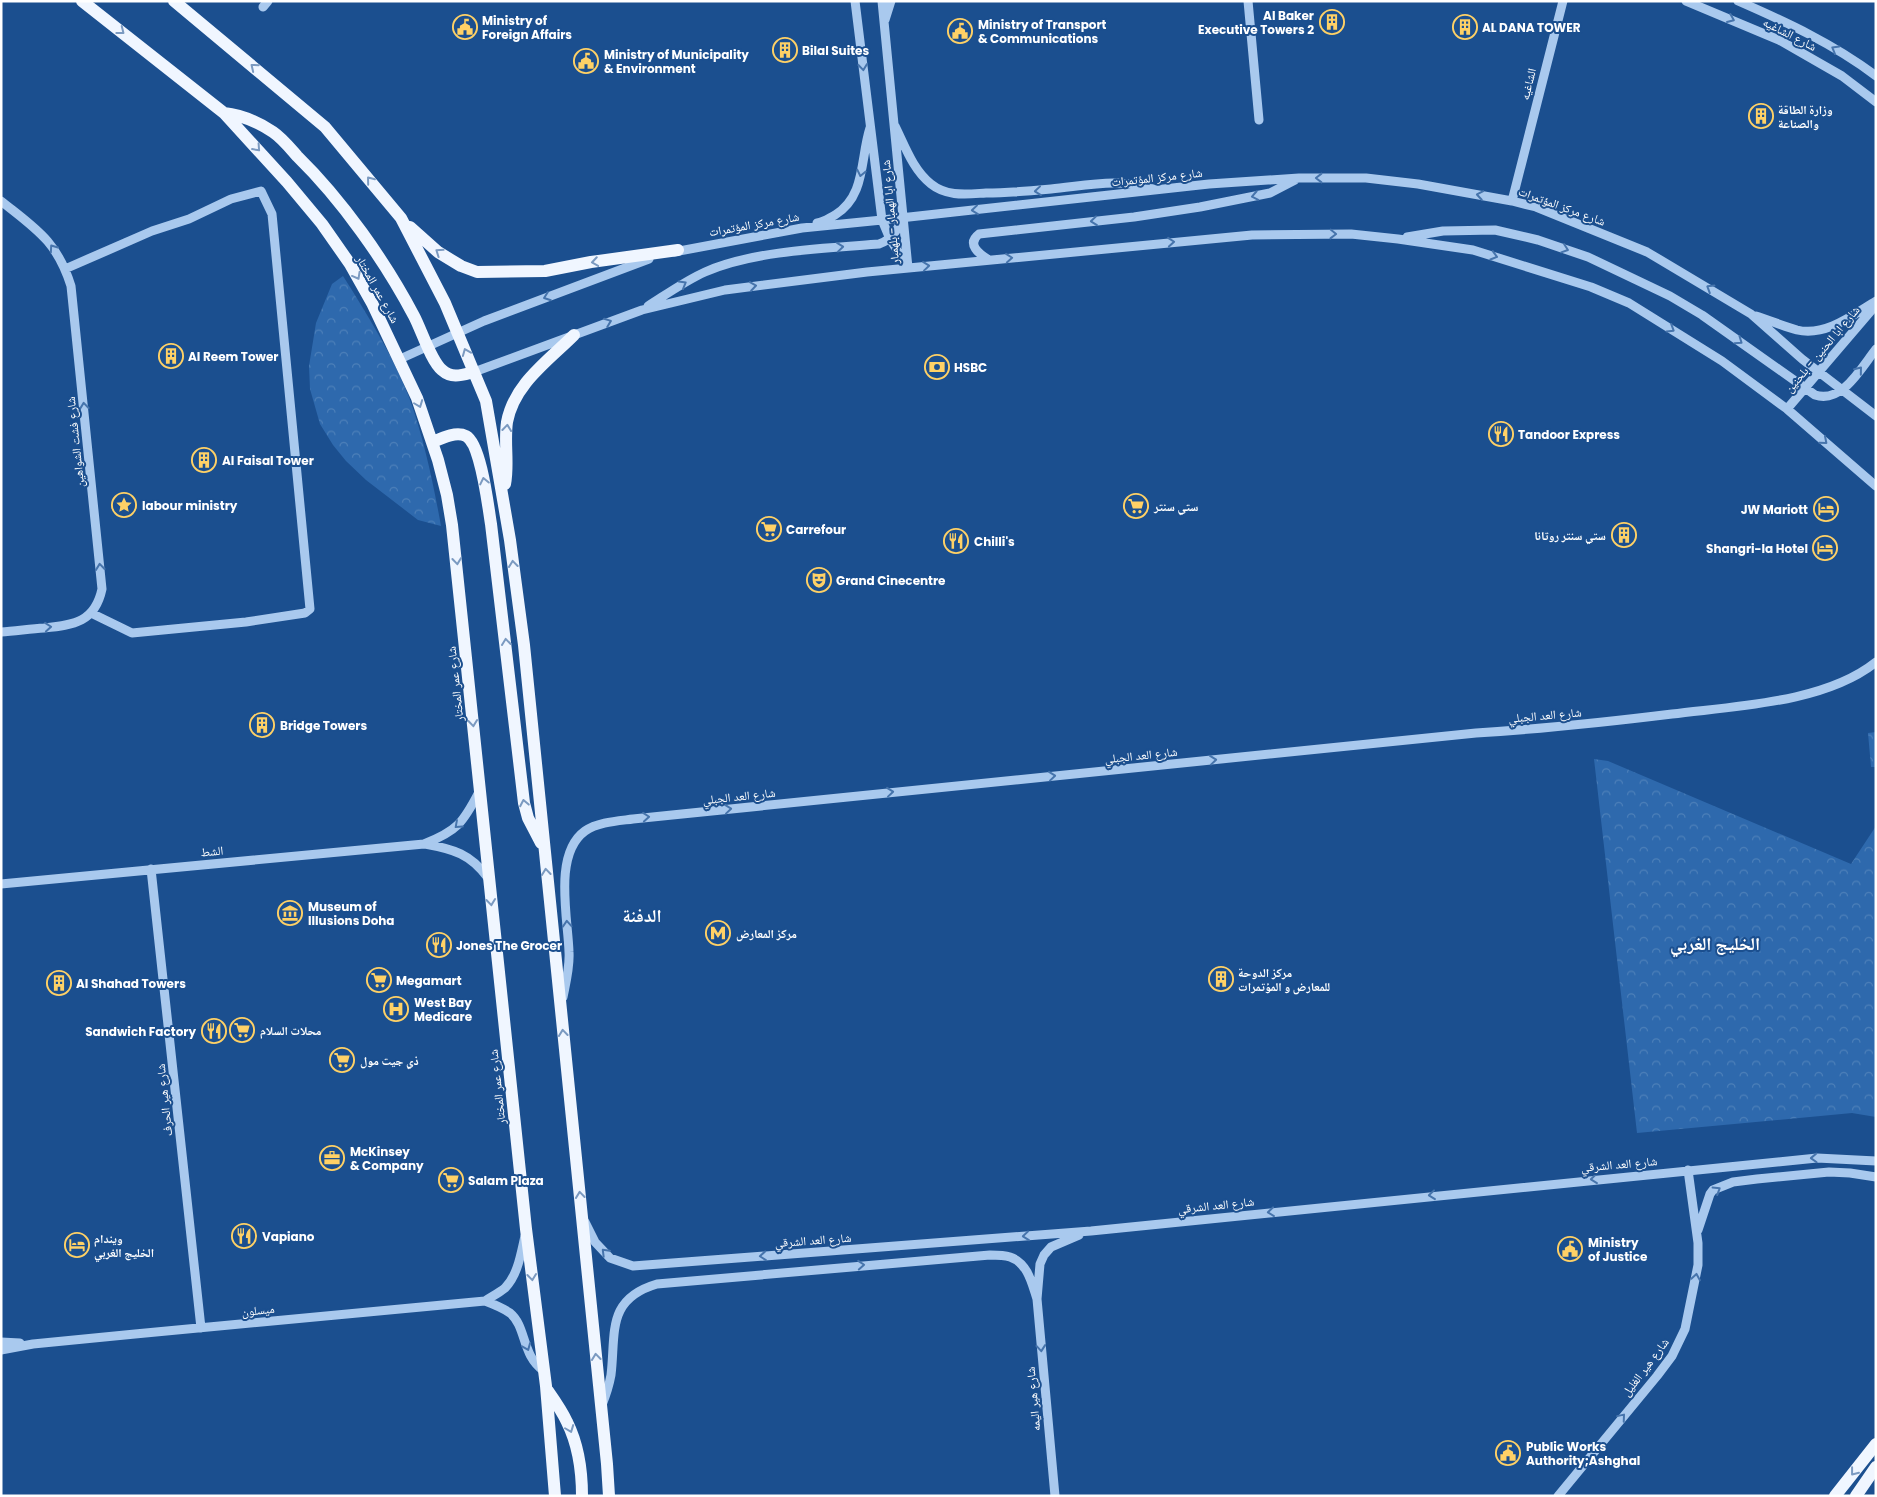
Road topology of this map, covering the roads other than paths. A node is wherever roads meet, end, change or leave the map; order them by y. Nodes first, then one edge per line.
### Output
1 (82, 1) edge
2 (174, 1) edge
3 (856, 1) edge
4 (882, 1) edge
5 (891, 1) edge
6 (1248, 1) edge
7 (1563, 1) edge
8 (1686, 1) edge
9 (1738, 1) edge
10 (884, 22) junction
11 (1876, 76) edge
12 (1876, 102) edge
13 (224, 113) junction
14 (1259, 120) dead end
15 (870, 126) junction
16 (895, 126) junction
17 (1299, 178) junction
18 (1155, 190) junction
19 (1, 201) edge
20 (1512, 201) junction
21 (401, 218) junction
22 (903, 218) junction
23 (882, 220) junction
24 (802, 228) junction
25 (1398, 238) junction
26 (890, 239) junction
27 (678, 250) junction
28 (989, 260) junction
29 (908, 268) junction
30 (65, 269) junction
31 (1876, 303) edge
32 (642, 310) junction
33 (1751, 314) junction
34 (458, 333) junction
35 (574, 335) junction
36 (428, 346) junction
37 (1876, 349) edge
38 (400, 359) junction
39 (1818, 371) junction
40 (474, 372) junction
41 (1806, 389) junction
42 (1842, 391) junction
43 (1787, 409) junction
44 (1876, 416) edge
45 (432, 442) junction
46 (1876, 486) edge
47 (502, 493) junction
48 (91, 613) junction
49 (1, 632) edge
50 (1876, 662) edge
51 (480, 792) junction
52 (424, 844) junction
53 (544, 847) junction
54 (151, 869) junction
55 (489, 880) junction
56 (1, 884) edge
57 (560, 1007) junction
58 (1876, 1161) edge
59 (1688, 1170) junction
60 (1876, 1177) edge
61 (582, 1216) junction
62 (526, 1229) junction
63 (1091, 1230) junction
64 (1697, 1233) junction
65 (1037, 1299) junction
66 (485, 1301) junction
67 (201, 1328) junction
68 (1, 1342) edge
69 (33, 1344) junction
70 (1, 1350) edge
71 (544, 1371) junction
72 (546, 1386) junction
73 (602, 1405) junction
74 (1876, 1444) edge
75 (1876, 1467) edge
76 (555, 1496) edge
77 (582, 1496) edge
78 (609, 1496) edge
79 (1055, 1496) edge
80 (1558, 1496) edge
81 (1835, 1496) edge
82 (1856, 1496) edge

1 -> 13 main road, شارع عمر المختار
21 -> 2 main road
3 -> 15 street, شارع ابا الهمبار - بلهمبار
4 - 10 street, شارع ابا الهمبار - بلهمبار
5 - 10 street
6 - 14 street
7 - 20 street, الشاغيه
8 -> 12 street, شارع الشاغيه
11 -> 9 street, شارع الشاغيه
10 - 16 street, شارع ابا الهمبار - بلهمبار
13 - 36 main road
13 -> 38 main road, شارع عمر المختار
15 - 23 street, شارع ابا الهمبار - بلهمبار
15 -> 24 street
18 -> 16 street
16 - 22 street, شارع ابا الهمبار - بلهمبار
17 - 18 street, شارع مركز المؤتمرات
20 -> 17 street, شارع مركز المؤتمرات
17 -> 28 street
18 -> 22 street, شارع مركز المؤتمرات
30 -> 19 street, شارع فشت الشواهين
33 -> 20 street, شارع مركز المؤتمرات
27 -> 21 main road
21 - 34 main road
22 - 23 street, شارع مركز المؤتمرات
22 - 26 street
22 - 29 street, شارع ابا الهمبار - بلهمبار
23 - 24 street, شارع مركز المؤتمرات
23 - 26 street, شارع ابا الهمبار - بلهمبار
24 - 27 street, شارع مركز المؤتمرات
28 -> 25 street
25 -> 41 street
25 -> 43 street
26 - 29 street, شارع ابا الهمبار - بلهمبار
32 -> 26 street
27 -> 34 street, شارع مركز المؤتمرات
29 -> 28 street
32 -> 29 street
48 -> 30 street, شارع فشت الشواهين
30 - 48 street
31 - 33 street
31 - 39 street, شارع ابا الحنين - بلحنين
35 -> 32 street
33 - 39 street, شارع مركز المؤتمرات
34 - 36 street, شارع مركز المؤتمرات
40 -> 34 main road
35 - 40 street
47 -> 35 main road
36 - 38 street, شارع مركز المؤتمرات
36 - 40 main road
42 -> 37 street
38 -> 45 main road, شارع عمر المختار
39 - 41 street, شارع ابا الحنين - بلحنين
39 - 42 street, شارع مركز المؤتمرات
40 - 47 main road
41 - 42 street
41 - 43 street, شارع ابا الحنين - بلحنين
42 - 44 street, شارع مركز المؤتمرات
43 -> 46 street
45 -> 51 main road, شارع عمر المختار
53 -> 45 main road
53 -> 47 main road
49 -> 48 street
57 -> 50 street, شارع العد الجبلي
51 -> 52 street, الشط
51 - 55 main road, شارع عمر المختار
52 - 54 street, الشط
52 - 55 street, الشط
57 -> 53 main road
54 - 56 street, الشط
54 - 67 street, شارع هير الحرف
55 -> 62 main road, شارع عمر المختار
61 -> 57 main road
58 -> 59 street, شارع العد الشرقي
59 -> 63 street, شارع العد الشرقي
59 - 64 street, شارع هير الغليل
64 -> 60 street
63 -> 61 street, شارع العد الشرقي
73 -> 61 main road
62 - 66 street, ميسلون
62 -> 71 main road, شارع عمر المختار
63 - 65 street, شارع هير اليمه
80 -> 64 street, شارع هير الغليل
73 -> 65 street, شارع هير اليمه
65 -> 79 street, شارع هير اليمه
66 - 67 street, ميسلون
66 -> 71 street
67 - 69 street, ميسلون
68 - 69 street, ميسلون
69 - 70 street, ميسلون
71 - 72 main road, شارع عمر المختار
72 - 76 main road, شارع عمر المختار
72 -> 77 main road
73 - 78 main road
74 -> 81 main road
75 - 82 main road

